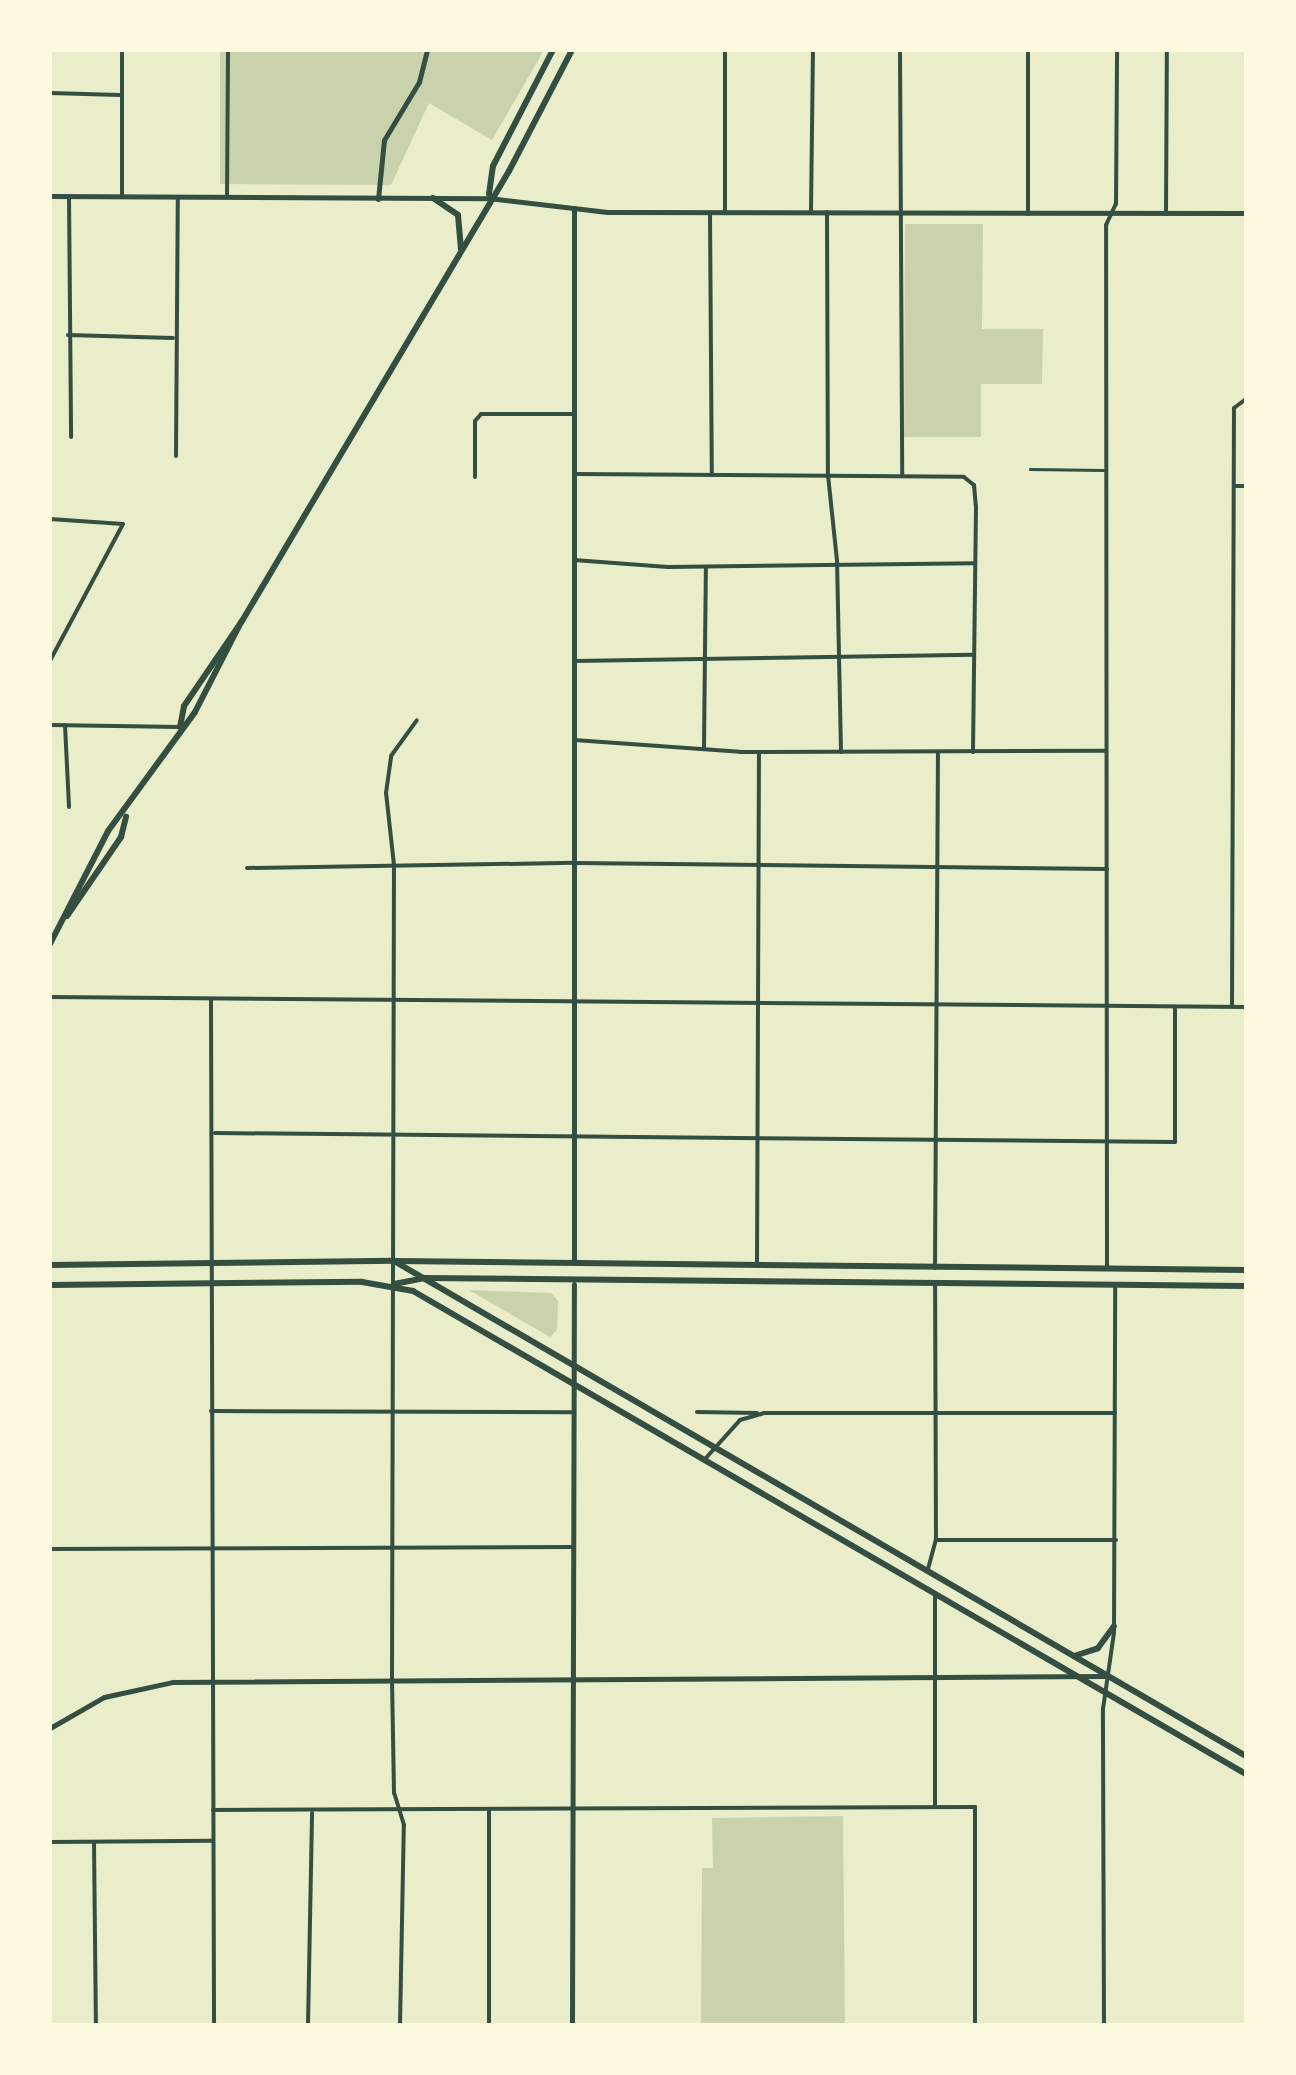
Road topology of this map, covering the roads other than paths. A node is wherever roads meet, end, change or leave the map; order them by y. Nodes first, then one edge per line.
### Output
1 (122, 50) edge
2 (228, 50) edge
3 (427, 50) edge
4 (553, 50) edge
5 (572, 50) edge
6 (725, 50) edge
7 (812, 50) edge
8 (900, 50) edge
9 (1028, 50) edge
10 (1117, 50) edge
11 (1167, 50) edge
12 (50, 93) edge
13 (122, 95) junction
14 (50, 196) edge
15 (69, 196) junction
16 (122, 196) junction
17 (178, 197) junction
18 (227, 197) junction
19 (378, 198) junction
20 (433, 198) junction
21 (488, 198) junction
22 (574, 208) junction
23 (826, 210) junction
24 (900, 210) junction
25 (725, 211) junction
26 (812, 211) junction
27 (710, 212) junction
28 (1246, 213) edge
29 (1028, 214) junction
30 (1166, 214) junction
31 (1110, 215) junction
32 (461, 251) junction
33 (68, 335) junction
34 (176, 338) junction
35 (1246, 399) edge
36 (574, 414) junction
37 (71, 438) dead end
38 (176, 456) dead end
39 (1030, 468) dead end
40 (1106, 470) junction
41 (574, 474) junction
42 (712, 474) junction
43 (828, 475) junction
44 (902, 475) junction
45 (475, 476) dead end
46 (1234, 486) junction
47 (1246, 486) edge
48 (50, 519) edge
49 (574, 560) junction
50 (837, 560) junction
51 (976, 563) junction
52 (706, 566) junction
53 (242, 621) junction
54 (974, 656) junction
55 (839, 658) junction
56 (574, 660) junction
57 (706, 660) junction
58 (50, 661) edge
59 (417, 720) dead end
60 (50, 725) edge
61 (65, 725) junction
62 (180, 727) junction
63 (574, 740) junction
64 (704, 747) junction
65 (1106, 751) junction
66 (759, 752) junction
67 (841, 752) junction
68 (938, 752) junction
69 (973, 752) junction
70 (70, 808) dead end
71 (126, 816) junction
72 (574, 862) junction
73 (758, 865) junction
74 (394, 866) junction
75 (246, 868) dead end
76 (937, 868) junction
77 (1108, 869) junction
78 (65, 919) junction
79 (50, 944) edge
80 (50, 997) edge
81 (211, 1000) junction
82 (394, 1000) junction
83 (574, 1002) junction
84 (757, 1002) junction
85 (936, 1004) junction
86 (1246, 1006) edge
87 (1108, 1007) junction
88 (1174, 1007) junction
89 (1232, 1007) junction
90 (394, 1133) junction
91 (215, 1134) junction
92 (574, 1136) junction
93 (757, 1139) junction
94 (936, 1142) junction
95 (1108, 1142) junction
96 (394, 1261) junction
97 (213, 1262) junction
98 (50, 1265) edge
99 (574, 1265) junction
100 (757, 1266) junction
101 (935, 1268) junction
102 (1107, 1269) junction
103 (1246, 1270) edge
104 (424, 1278) junction
105 (213, 1283) junction
106 (50, 1284) edge
107 (394, 1284) junction
108 (574, 1284) junction
109 (758, 1284) junction
110 (935, 1285) junction
111 (1115, 1286) junction
112 (1246, 1286) edge
113 (574, 1366) junction
114 (574, 1382) junction
115 (211, 1411) junction
116 (393, 1411) junction
117 (574, 1412) junction
118 (697, 1412) dead end
119 (764, 1413) junction
120 (936, 1413) junction
121 (1115, 1413) junction
122 (714, 1446) junction
123 (706, 1459) junction
124 (936, 1540) junction
125 (1116, 1540) junction
126 (392, 1546) junction
127 (574, 1547) junction
128 (50, 1549) edge
129 (211, 1549) junction
130 (928, 1571) junction
131 (936, 1593) junction
132 (1114, 1626) junction
133 (1073, 1656) junction
134 (1072, 1672) junction
135 (935, 1674) junction
136 (1107, 1676) junction
137 (575, 1678) junction
138 (392, 1680) junction
139 (212, 1681) junction
140 (1104, 1691) junction
141 (50, 1728) edge
142 (1246, 1756) edge
143 (1246, 1774) edge
144 (935, 1806) junction
145 (574, 1807) junction
146 (213, 1810) junction
147 (488, 1811) junction
148 (312, 1812) junction
149 (401, 1814) junction
150 (213, 1841) junction
151 (50, 1842) edge
152 (94, 1842) junction
153 (96, 2025) edge
154 (214, 2025) edge
155 (308, 2025) edge
156 (400, 2025) edge
157 (488, 2025) edge
158 (572, 2025) edge
159 (976, 2025) edge
160 (1104, 2025) edge

1 - 13 street
2 - 18 street
3 - 19 street
4 - 21 main road
5 - 21 main road
6 - 25 street
7 - 26 street
8 - 24 street
9 - 29 street
10 - 31 street
11 - 30 street
12 - 13 street
13 - 16 street
14 - 15 street
15 - 16 street
15 - 33 street
16 - 17 street
17 - 18 street
17 - 34 street
18 - 19 street
19 - 20 street
20 - 21 street
20 - 32 main road
21 - 22 street
21 - 32 main road
22 - 27 street
22 - 36 street
23 - 24 street
23 - 26 street
23 - 43 street
24 - 29 street
24 - 44 street
25 - 26 street
25 - 27 street
27 - 42 street
28 - 30 street
29 - 31 street
30 - 31 street
31 - 40 street
32 - 53 main road
33 - 34 street
33 - 37 street
34 - 38 street
35 - 46 street
36 - 41 street
36 - 45 street
39 - 40 lane
40 - 65 street
41 - 42 street
41 - 49 street
42 - 43 street
43 - 44 street
43 - 50 street
44 - 51 street
46 - 47 street
46 - 89 street
48 - 58 street
49 - 52 street
49 - 56 street
50 - 51 street
50 - 52 street
50 - 55 street
51 - 54 street
52 - 57 street
53 - 62 main road
53 - 62 main road
54 - 55 street
54 - 69 street
55 - 57 street
55 - 67 street
56 - 57 street
56 - 63 street
57 - 64 street
59 - 74 street
60 - 61 street
61 - 62 street
61 - 70 street
62 - 71 main road
63 - 64 street
63 - 72 street
64 - 66 street
65 - 69 street
65 - 77 street
66 - 67 street
66 - 73 street
67 - 68 street
68 - 69 street
68 - 76 street
71 - 78 main road
71 - 78 main road
72 - 73 street
72 - 74 street
72 - 83 street
73 - 76 street
73 - 84 street
74 - 75 street
74 - 82 street
76 - 77 street
76 - 85 street
77 - 87 street
78 - 79 main road
80 - 81 street
81 - 82 street
81 - 91 street
82 - 83 street
82 - 90 street
83 - 84 street
83 - 92 street
84 - 85 street
84 - 93 street
85 - 87 street
85 - 94 street
86 - 89 street
87 - 88 street
87 - 95 street
88 - 89 street
88 - 95 street
90 - 91 street
90 - 92 street
90 - 96 street
91 - 97 street
92 - 93 street
92 - 99 street
93 - 94 street
93 - 100 street
94 - 95 street
94 - 101 street
95 - 102 street
96 - 97 main road
96 - 99 main road
96 - 104 main road
96 - 107 street
97 - 98 main road
97 - 105 street
99 - 100 main road
99 - 108 main road
100 - 101 main road
100 - 109 main road
101 - 102 main road
101 - 110 main road
102 - 103 main road
102 - 111 main road
104 - 107 main road
104 - 108 main road
104 - 113 main road
105 - 106 main road
105 - 107 main road
105 - 115 street
107 - 114 main road
107 - 116 street
108 - 109 main road
108 - 113 street
109 - 110 main road
110 - 111 main road
110 - 120 street
111 - 112 main road
111 - 121 street
113 - 114 street
113 - 122 main road
114 - 117 street
114 - 123 main road
115 - 116 street
115 - 129 street
116 - 117 street
116 - 126 street
117 - 127 street
118 - 119 street
119 - 120 street
119 - 122 street
120 - 121 street
120 - 124 street
121 - 125 street
122 - 123 street
122 - 130 main road
123 - 131 main road
124 - 125 street
124 - 130 street
125 - 132 street
126 - 127 street
126 - 129 street
126 - 138 street
127 - 137 street
128 - 129 street
129 - 139 street
130 - 133 main road
131 - 134 main road
131 - 135 street
132 - 133 main road
132 - 136 street
133 - 136 main road
134 - 135 street
134 - 136 street
134 - 140 main road
135 - 137 street
135 - 144 street
136 - 140 street
136 - 142 main road
137 - 138 street
137 - 145 street
138 - 139 street
138 - 149 street
139 - 141 street
139 - 146 street
140 - 143 main road
140 - 160 street
144 - 145 street
144 - 159 street
145 - 147 street
145 - 158 street
146 - 148 street
146 - 150 street
147 - 149 street
147 - 157 street
148 - 149 street
148 - 155 street
149 - 156 street
150 - 152 street
150 - 154 street
151 - 152 street
152 - 153 street

